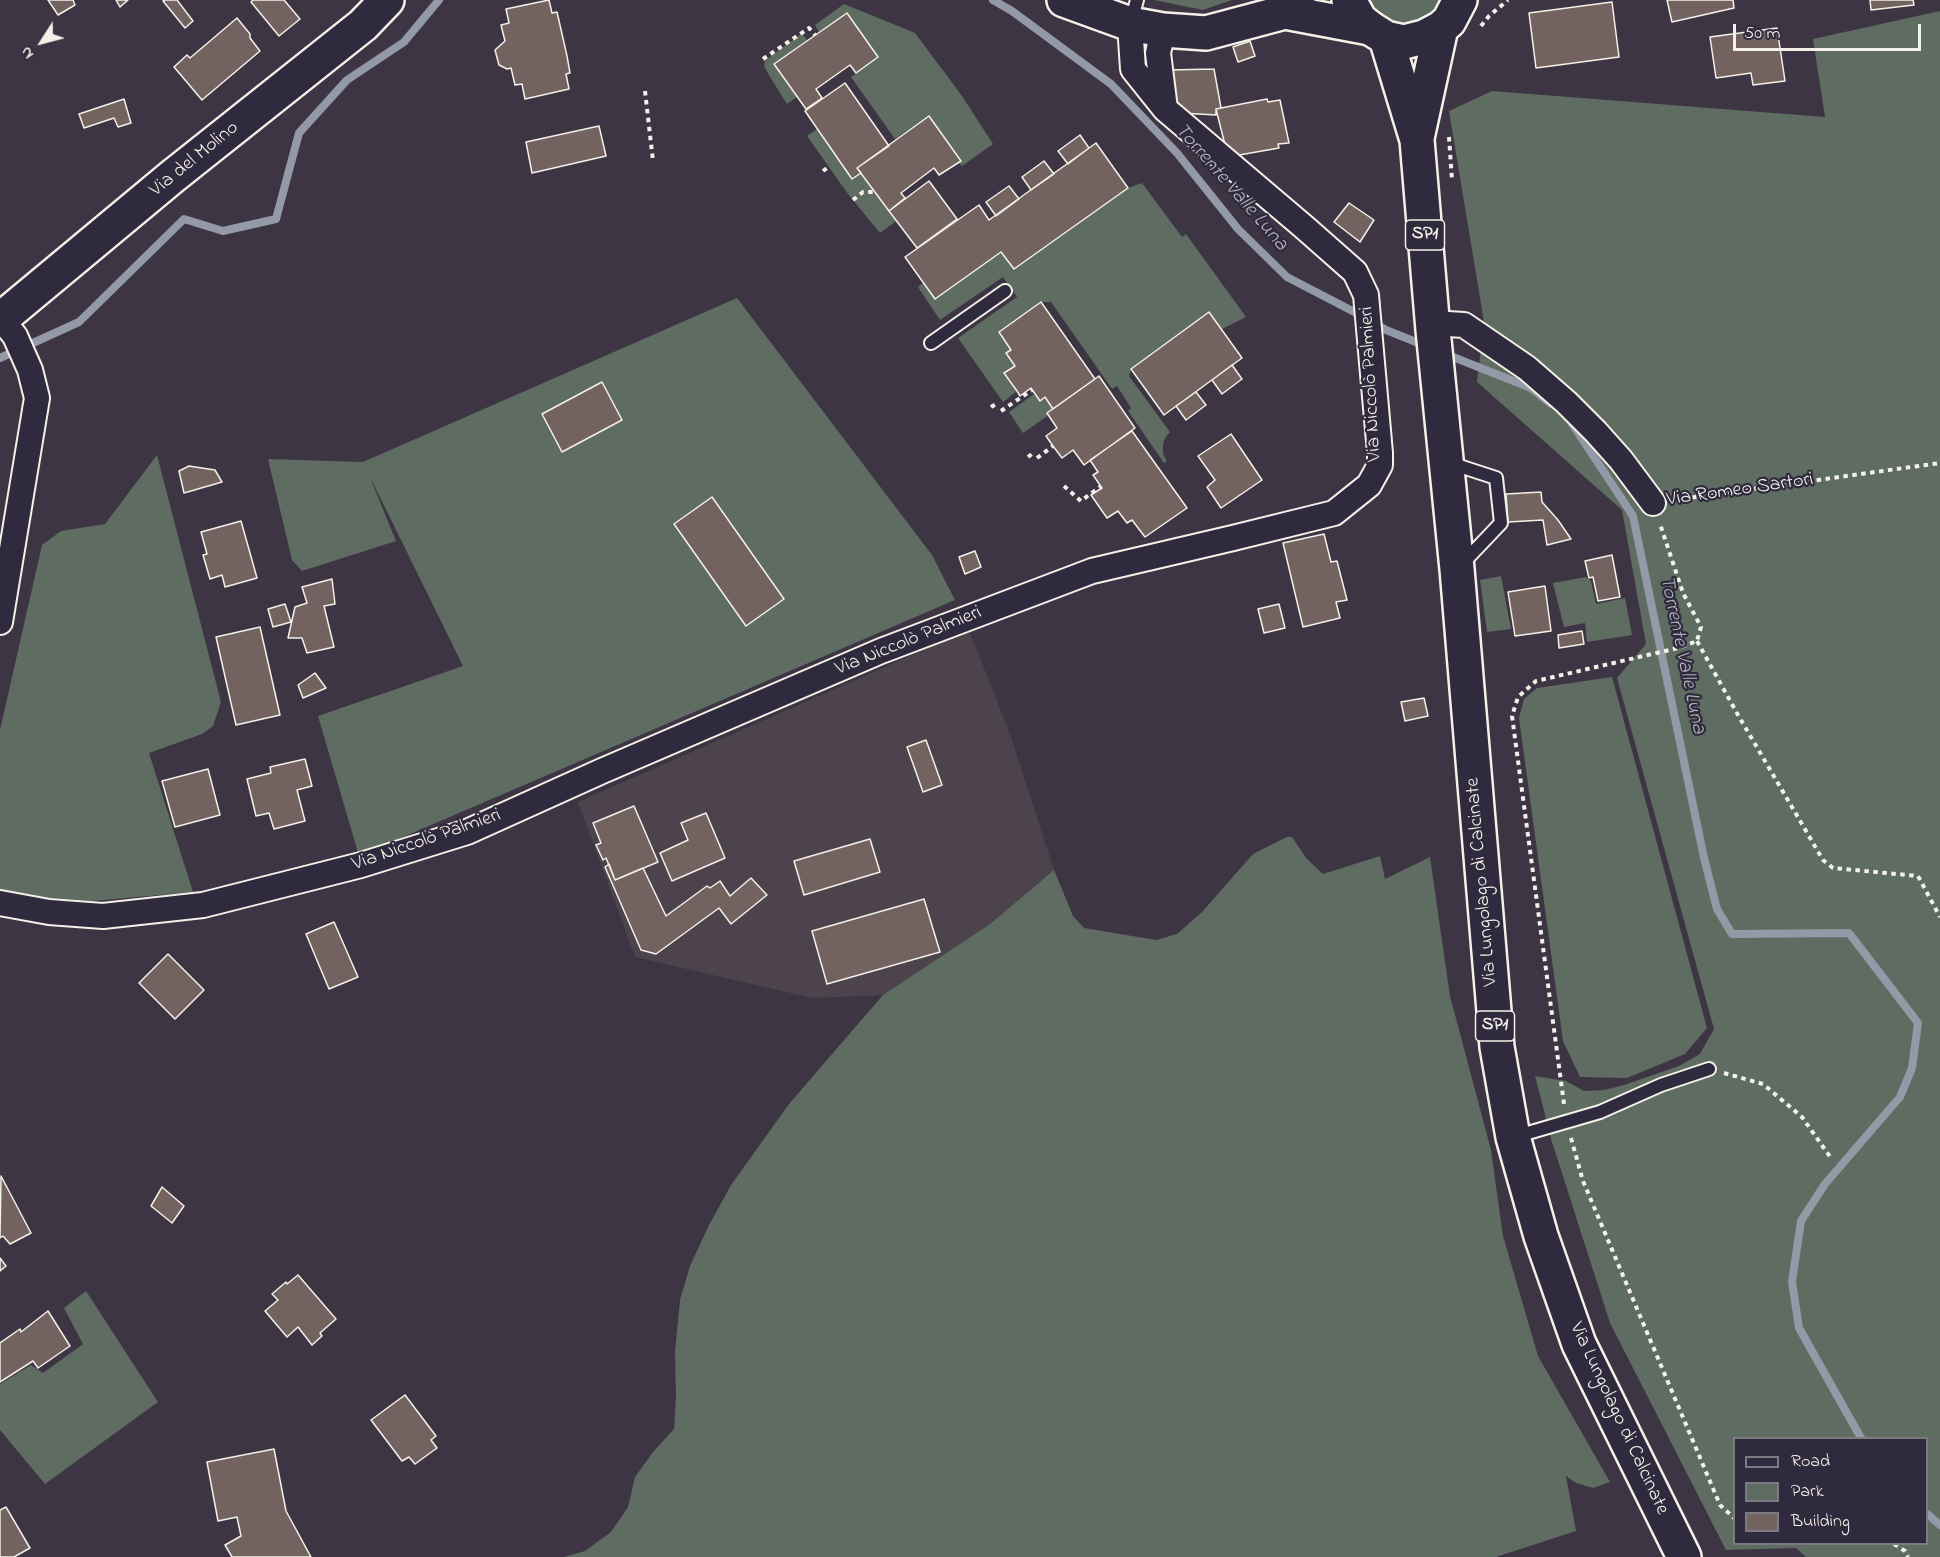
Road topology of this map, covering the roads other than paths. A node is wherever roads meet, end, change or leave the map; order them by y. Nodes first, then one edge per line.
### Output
1 (387, 0) edge
2 (1064, 0) edge
3 (1349, 0) edge
4 (1460, 0) edge
5 (1291, 6) edge
6 (1134, 12) edge
7 (1441, 28) junction
8 (1163, 30) junction
9 (1378, 33) junction
10 (1166, 109) junction
11 (1417, 140) junction
12 (1005, 291) dead end
13 (6, 325) edge
14 (1432, 327) junction
15 (931, 343) dead end
16 (1446, 462) junction
17 (1653, 503) road end
18 (1456, 569) junction
19 (0, 622) edge
20 (0, 903) edge
21 (1709, 1069) road end
22 (1513, 1137) junction
23 (1684, 1557) edge

1 - 13 main road, Via del Molino
2 - 6 main road
3 - 9 main road, SP1
4 - 7 main road, SP1
5 - 8 main road
5 - 9 main road
6 - 8 main road
6 - 10 street, Via Niccolò Palmieri
7 - 9 main road
7 - 11 main road, SP1
8 - 10 street
9 - 11 main road, SP1
10 - 20 street, Via Niccolò Palmieri
11 - 14 main road, SP1
12 - 15 lane
13 - 19 street
14 - 16 main road, Via Lungolago di Calcinate / SP1
14 - 17 street, Via Romeo Sartori
16 - 18 main road, Via Lungolago di Calcinate / SP1
16 - 18 lane
18 - 22 main road, Via Lungolago di Calcinate / SP1
21 - 22 lane
22 - 23 main road, Via Lungolago di Calcinate / SP1

